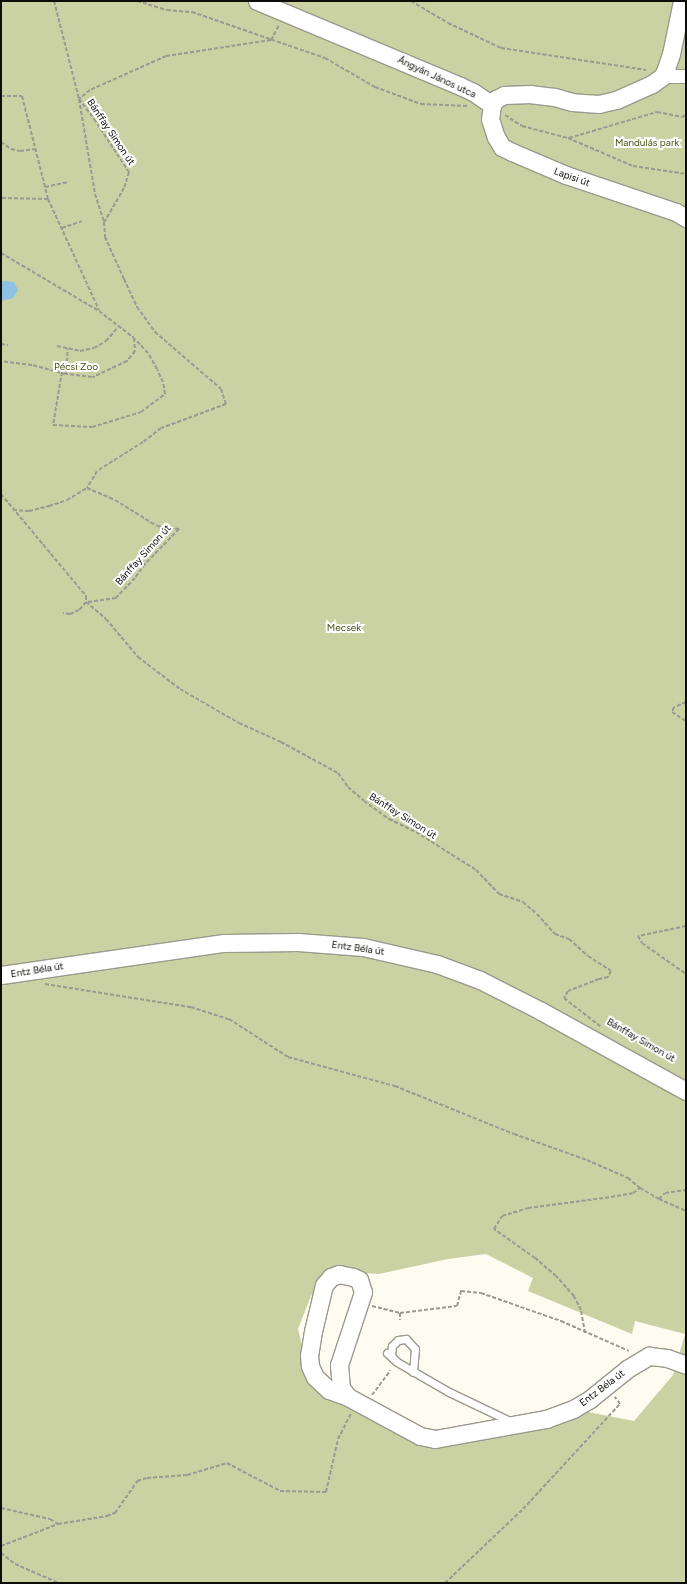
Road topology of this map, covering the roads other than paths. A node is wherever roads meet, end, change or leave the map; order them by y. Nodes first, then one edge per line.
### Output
1 (257, 1) edge
2 (682, 1) edge
3 (664, 74) junction
4 (686, 76) edge
5 (492, 105) junction
6 (686, 218) edge
7 (1, 975) edge
8 (686, 1091) edge
9 (386, 1353) dead end
10 (397, 1362) junction
11 (686, 1366) edge
12 (413, 1372) junction
13 (352, 1400) junction
14 (516, 1424) junction

1 - 5 street, Ángyán János utca
2 - 3 street
3 - 4 street
3 - 5 street
5 - 6 street, Lapisi út
7 - 8 street, Entz Béla út
9 - 10 lane
10 - 12 lane
10 - 12 lane
11 - 14 street, Entz Béla út
12 - 14 lane
13 - 13 street, Entz Béla út
13 - 14 street, Entz Béla út

